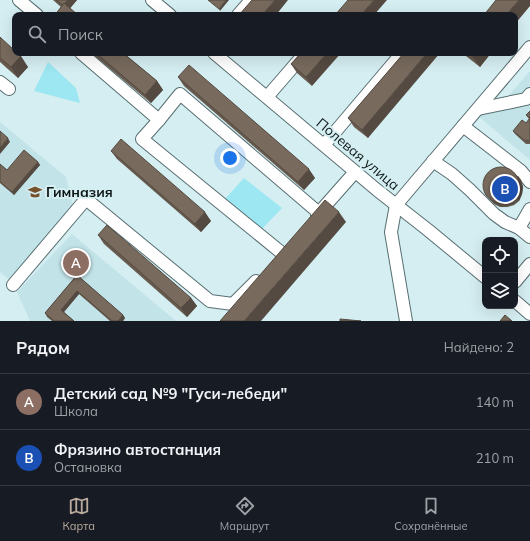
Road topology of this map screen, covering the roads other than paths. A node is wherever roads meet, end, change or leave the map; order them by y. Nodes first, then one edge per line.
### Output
1 (19, 0) edge
2 (152, 0) edge
3 (251, 0) edge
4 (33, 12) edge
5 (166, 12) edge
6 (241, 12) edge
7 (530, 46) edge
8 (84, 56) edge
9 (218, 56) edge
10 (302, 56) edge
11 (399, 56) edge
12 (530, 94) edge
13 (267, 97) junction
14 (478, 109) junction
15 (159, 120) junction
16 (463, 126) junction
17 (324, 146) junction
18 (433, 161) junction
19 (355, 172) junction
20 (530, 182) edge
21 (396, 205) junction
22 (530, 209) edge
23 (319, 213) junction
24 (309, 225) edge
25 (519, 228) junction
26 (530, 237) edge
27 (283, 254) edge
28 (530, 264) edge
29 (266, 271) edge
30 (482, 275) edge
31 (518, 278) edge
32 (13, 285) dead end
33 (518, 304) edge
34 (530, 314) edge
35 (406, 321) edge

1 - 4 street
2 - 5 street
3 - 6 street
7 - 14 street
8 - 15 street
9 - 13 street, Полевая улица
10 - 13 street
11 - 17 street
12 - 14 street
13 - 17 street, Полевая улица
14 - 16 street
15 - 23 street
15 - 27 street
16 - 18 street
16 - 20 street
17 - 19 street, Полевая улица
18 - 21 street
18 - 25 street
19 - 21 street, Полевая улица
19 - 23 street
21 - 30 street, Полевая улица
21 - 35 street
22 - 25 street
23 - 24 street
25 - 26 street
28 - 31 street
29 - 32 street
33 - 34 street

